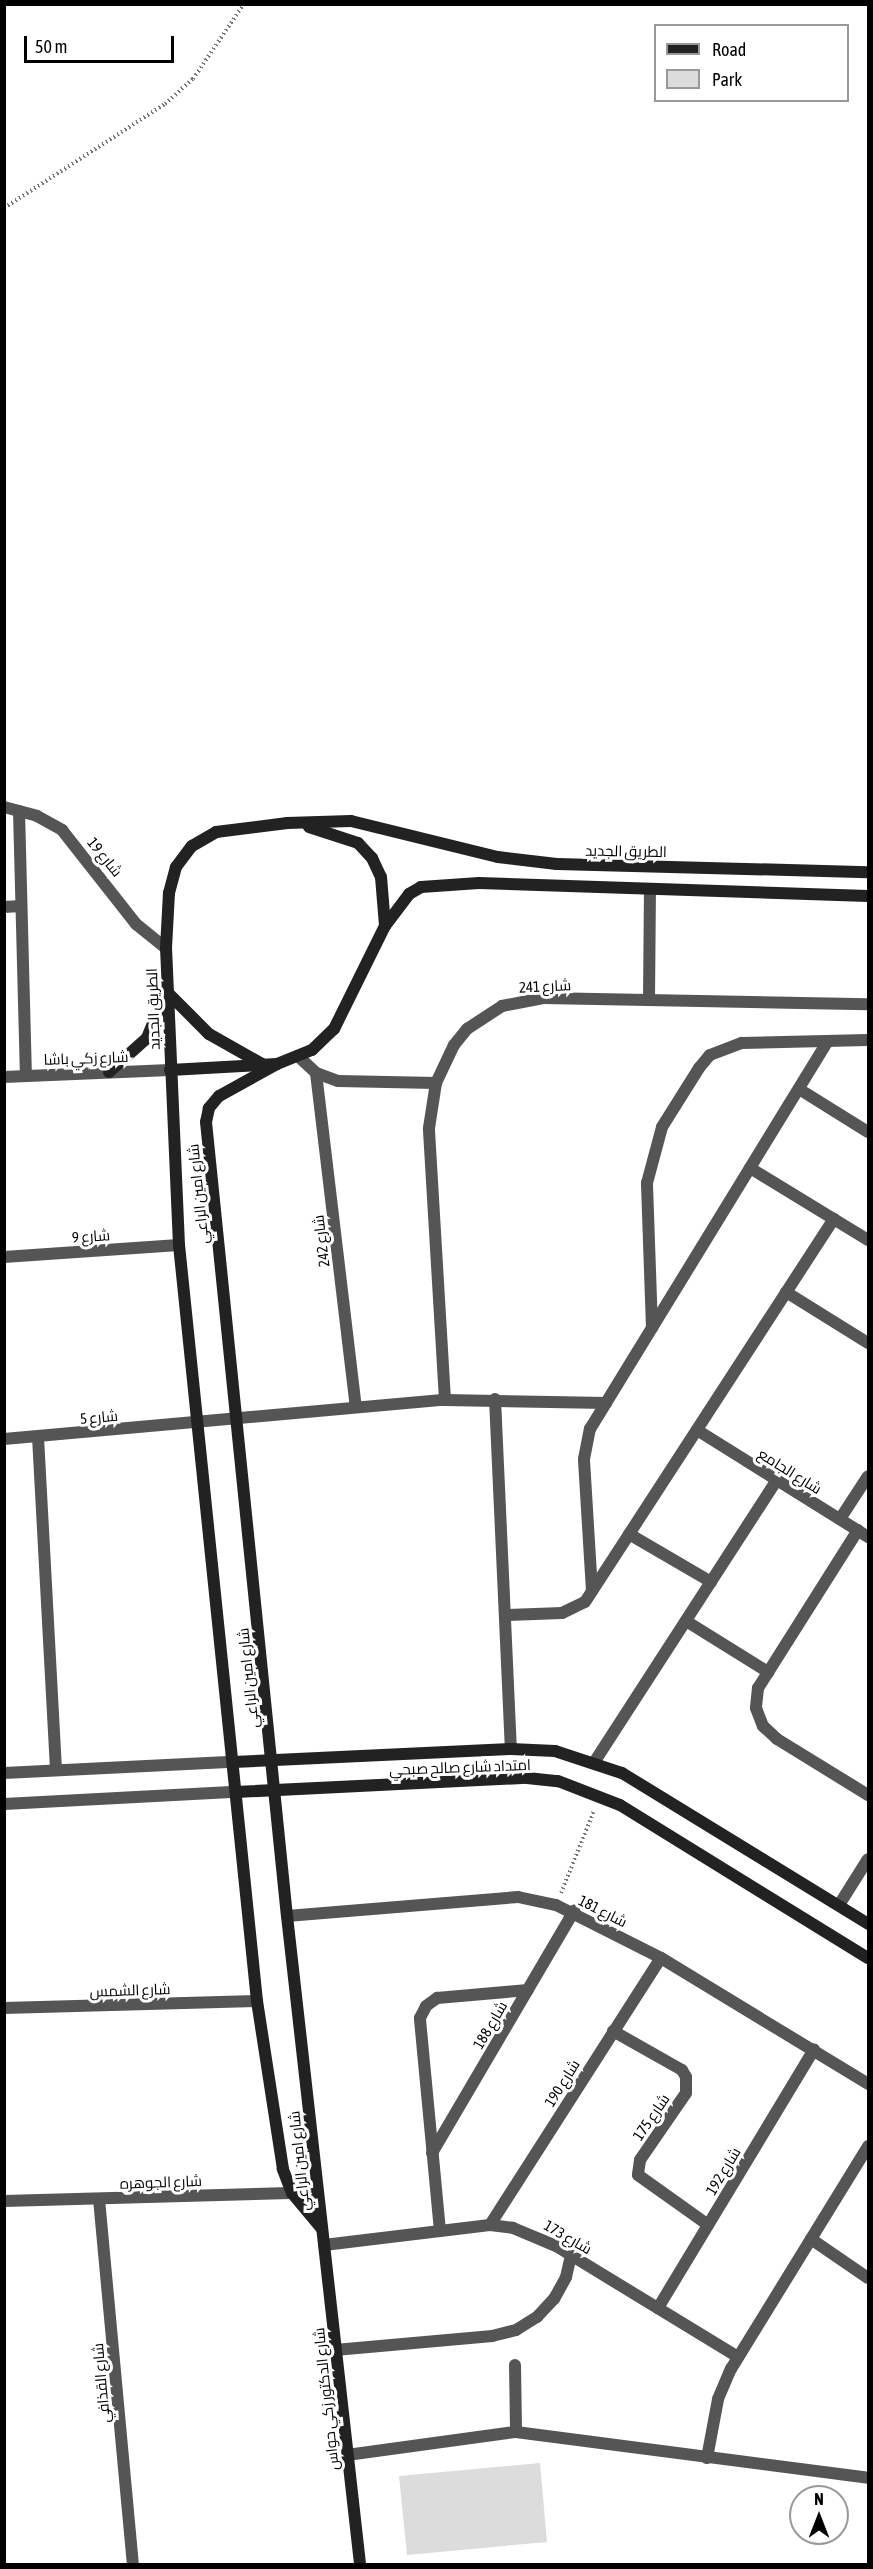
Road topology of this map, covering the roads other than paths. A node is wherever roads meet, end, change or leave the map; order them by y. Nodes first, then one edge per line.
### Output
1 (4, 807) edge
2 (19, 811) junction
3 (287, 823) junction
4 (868, 872) edge
5 (650, 890) junction
6 (868, 896) edge
7 (21, 906) junction
8 (4, 907) edge
9 (385, 926) junction
10 (166, 948) junction
11 (166, 991) junction
12 (649, 1000) junction
13 (868, 1004) edge
14 (868, 1040) edge
15 (828, 1041) junction
16 (298, 1056) junction
17 (278, 1064) junction
18 (263, 1065) junction
19 (170, 1070) junction
20 (109, 1072) junction
21 (316, 1073) junction
22 (26, 1076) junction
23 (4, 1077) edge
24 (436, 1083) junction
25 (799, 1089) junction
26 (868, 1132) edge
27 (750, 1168) junction
28 (834, 1219) junction
29 (868, 1240) edge
30 (179, 1245) junction
31 (4, 1257) edge
32 (786, 1292) junction
33 (652, 1328) junction
34 (868, 1343) edge
35 (495, 1399) junction
36 (445, 1400) junction
37 (606, 1403) junction
38 (356, 1406) junction
39 (236, 1420) junction
40 (196, 1423) junction
41 (697, 1430) junction
42 (38, 1437) junction
43 (4, 1439) edge
44 (868, 1476) edge
45 (777, 1480) junction
46 (840, 1519) junction
47 (629, 1534) junction
48 (863, 1534) edge
49 (711, 1582) junction
50 (592, 1591) junction
51 (505, 1615) junction
52 (686, 1621) junction
53 (768, 1672) junction
54 (511, 1749) junction
55 (271, 1760) junction
56 (595, 1761) junction
57 (233, 1762) junction
58 (56, 1770) junction
59 (4, 1773) edge
60 (274, 1790) junction
61 (236, 1792) junction
62 (868, 1795) edge
63 (4, 1804) edge
64 (868, 1859) edge
65 (838, 1905) junction
66 (574, 1911) junction
67 (287, 1916) junction
68 (868, 1924) edge
69 (661, 1958) junction
70 (868, 1958) edge
71 (528, 1990) junction
72 (257, 2001) junction
73 (4, 2008) edge
74 (613, 2031) junction
75 (814, 2049) junction
76 (868, 2084) edge
77 (868, 2146) edge
78 (432, 2153) junction
79 (318, 2192) junction
80 (292, 2193) junction
81 (99, 2199) junction
82 (4, 2201) edge
83 (490, 2225) junction
84 (708, 2225) junction
85 (322, 2229) junction
86 (440, 2231) junction
87 (811, 2239) junction
88 (324, 2245) junction
89 (571, 2255) junction
90 (868, 2278) edge
91 (658, 2308) junction
92 (335, 2350) junction
93 (738, 2357) junction
94 (514, 2365) dead end
95 (516, 2432) junction
96 (347, 2455) junction
97 (707, 2458) junction
98 (868, 2478) edge
99 (133, 2565) edge
100 (360, 2565) edge

1 - 2 street, شارع 19
2 - 7 street
2 - 10 street, شارع 19
3 - 4 street, الطريق الجديد
3 - 9 street
3 - 10 street, الطريق الجديد
5 - 6 street, الطريق الجديد
5 - 9 street, الطريق الجديد
5 - 12 street
7 - 8 street
7 - 22 street
9 - 16 street, الطريق الجديد
10 - 11 street, الطريق الجديد
11 - 18 street
11 - 19 street, الطريق الجديد
11 - 20 street
12 - 13 street, شارع 241
12 - 24 street, شارع 241
14 - 15 street
15 - 25 street
15 - 33 street
16 - 17 street, الطريق الجديد
16 - 21 street
17 - 18 street, الطريق الجديد
17 - 39 street, شارع امين الراعي
18 - 19 street, الطريق الجديد
19 - 20 street, شارع زكي باشا
19 - 30 street, شارع امين الراعي
20 - 22 street, شارع زكي باشا
21 - 24 street
21 - 38 street, شارع 242
22 - 23 street, شارع زكي باشا
24 - 36 street, شارع 241
25 - 26 street
25 - 27 street
27 - 28 street
27 - 33 street
28 - 29 street
28 - 32 street
30 - 31 street, شارع 9
30 - 40 street, شارع امين الراعي
32 - 34 street
32 - 41 street
33 - 37 street
35 - 36 street, شارع 5
35 - 37 street, شارع 5
35 - 51 street
36 - 38 street, شارع 5
37 - 50 street
38 - 39 street, شارع 5
39 - 40 street, شارع 5
39 - 55 street, شارع امين الراعي
40 - 42 street, شارع 5
40 - 57 street, شارع امين الراعي
41 - 45 street, شارع الجامع
41 - 47 street
42 - 43 street, شارع 5
42 - 58 street
44 - 46 street
45 - 46 street, شارع الجامع
45 - 49 street
46 - 48 street, شارع الجامع
47 - 49 street
47 - 50 street
48 - 53 street
49 - 52 street
50 - 51 street
51 - 54 street
52 - 53 street
52 - 56 street
53 - 62 street
54 - 55 street, امتداد شارع صالح صبحي
54 - 56 street, امتداد شارع صالح صبحي
55 - 57 street, امتداد شارع صالح صبحي
55 - 60 street, شارع امين الراعي
56 - 65 street, امتداد شارع صالح صبحي
57 - 58 street, امتداد شارع صالح صبحي
57 - 61 street, شارع امين الراعي
58 - 59 street, امتداد شارع صالح صبحي
60 - 61 street, امتداد شارع صالح صبحي
60 - 67 street, شارع امين الراعي
60 - 70 street, امتداد شارع صالح صبحي
61 - 63 street, امتداد شارع صالح صبحي
61 - 72 street, شارع امين الراعي
64 - 65 street
65 - 68 street, امتداد شارع صالح صبحي
66 - 67 street, شارع 181
66 - 69 street, شارع 181
66 - 71 street, شارع 188
67 - 79 street, شارع امين الراعي
69 - 74 street, شارع 190
69 - 75 street, شارع 181
71 - 78 street, شارع 188
71 - 78 street
72 - 73 street, شارع الشمس
72 - 80 street, شارع امين الراعي
74 - 83 street, شارع 190
74 - 84 street, شارع 175
75 - 76 street, شارع 181
75 - 84 street, شارع 192
77 - 87 street
78 - 86 street
79 - 80 street, شارع الجوهره
79 - 85 street, شارع امين الراعي
80 - 81 street, شارع الجوهره
80 - 85 street, شارع امين الراعي
81 - 82 street, شارع الجوهره
81 - 99 street, شارع القذافي
83 - 86 street, شارع 173
83 - 89 street, شارع 173
84 - 91 street, شارع 192
85 - 88 street, شارع الدكتور زكي حواس
86 - 88 street, شارع 173
87 - 90 street
87 - 93 street
88 - 92 street, شارع الدكتور زكي حواس
89 - 91 street, شارع 173
89 - 92 street
91 - 93 street, شارع 173
92 - 96 street, شارع الدكتور زكي حواس
93 - 97 street
94 - 95 street
95 - 96 street
95 - 97 street
96 - 100 street, شارع الدكتور زكي حواس
97 - 98 street

